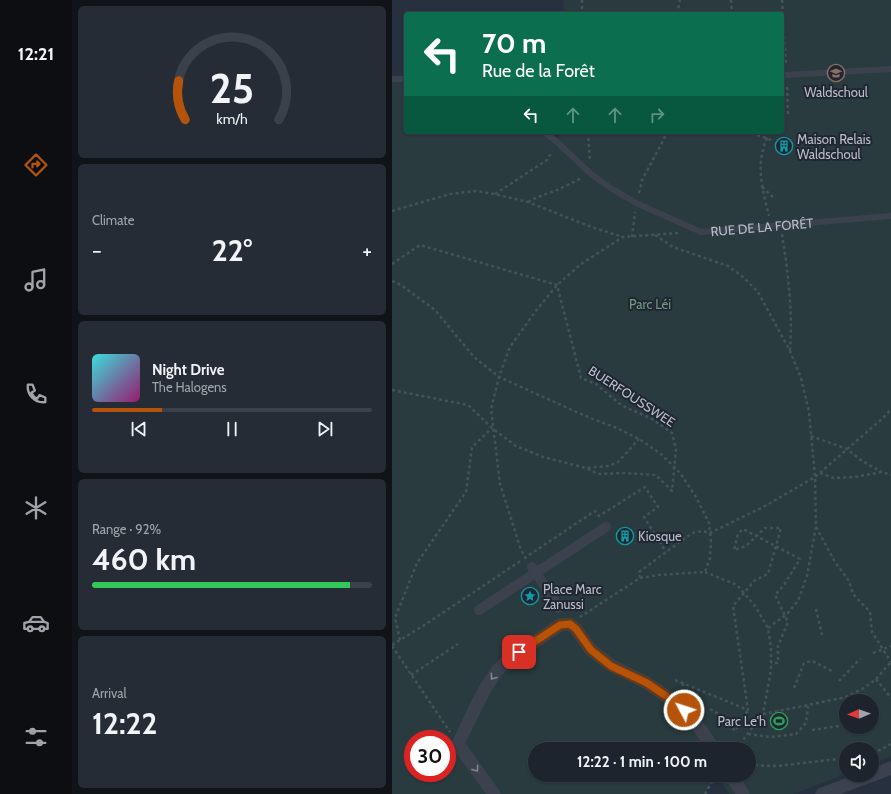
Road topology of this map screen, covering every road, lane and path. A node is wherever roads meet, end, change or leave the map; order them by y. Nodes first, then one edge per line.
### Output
1 (582, 0) edge
2 (680, 0) edge
3 (731, 0) edge
4 (782, 0) edge
5 (583, 12) edge
6 (677, 12) edge
7 (732, 12) edge
8 (783, 12) edge
9 (784, 36) edge
10 (891, 69) edge
11 (786, 72) junction
12 (392, 79) edge
13 (404, 79) edge
14 (784, 114) edge
15 (547, 134) edge
16 (588, 134) edge
17 (665, 134) edge
18 (768, 134) edge
19 (758, 135) dead end
20 (767, 138) junction
21 (772, 141) dead end
22 (557, 142) junction
23 (591, 174) junction
24 (762, 187) junction
25 (494, 194) junction
26 (775, 199) dead end
27 (528, 202) junction
28 (636, 203) junction
29 (392, 211) edge
30 (891, 216) edge
31 (781, 226) junction
32 (771, 227) junction
33 (701, 232) junction
34 (655, 235) junction
35 (632, 237) junction
36 (623, 238) junction
37 (392, 264) edge
38 (392, 281) edge
39 (558, 285) junction
40 (790, 351) junction
41 (499, 377) junction
42 (392, 390) edge
43 (891, 409) edge
44 (492, 428) junction
45 (811, 436) junction
46 (639, 439) junction
47 (847, 449) junction
48 (673, 467) junction
49 (586, 468) junction
50 (882, 472) junction
51 (820, 473) junction
52 (891, 475) edge
53 (815, 477) junction
54 (816, 526) junction
55 (606, 527) dead end
56 (710, 533) junction
57 (532, 568) junction
58 (705, 572) junction
59 (640, 578) junction
60 (559, 608) dead end
61 (816, 608) dead end
62 (479, 610) dead end
63 (570, 624) junction
64 (768, 628) junction
65 (822, 635) dead end
66 (400, 640) dead end
67 (458, 644) dead end
68 (392, 646) edge
69 (891, 646) edge
70 (873, 653) dead end
71 (860, 659) dead end
72 (891, 662) edge
73 (771, 663) junction
74 (832, 671) dead end
75 (411, 675) junction
76 (876, 679) junction
77 (675, 680) dead end
78 (839, 681) dead end
79 (794, 688) dead end
80 (891, 698) edge
81 (808, 705) junction
82 (710, 709) dead end
83 (748, 710) junction
84 (763, 714) junction
85 (839, 726) edge
86 (812, 730) dead end
87 (747, 734) junction
88 (709, 742) edge
89 (741, 742) edge
90 (458, 744) junction
91 (891, 744) edge
92 (879, 750) edge
93 (839, 759) edge
94 (756, 765) edge
95 (891, 768) edge
96 (712, 782) edge
97 (735, 782) edge
98 (494, 794) edge
99 (705, 794) edge
100 (743, 794) edge
101 (822, 794) edge

1 - 5 path
2 - 6 path
3 - 7 path
4 - 8 path
9 - 11 path
10 - 11 lane
11 - 14 path
12 - 13 lane
15 - 22 lane, RUE DE LA FORÊT
16 - 23 path
17 - 28 path
18 - 20 path
19 - 20 path
20 - 21 path
20 - 24 path
22 - 23 lane, RUE DE LA FORÊT
22 - 25 path
23 - 27 path
23 - 28 lane, RUE DE LA FORÊT
24 - 26 path
24 - 32 path
25 - 27 path
25 - 29 path
27 - 36 path
28 - 33 lane, RUE DE LA FORÊT
28 - 35 path
30 - 31 lane, RUE DE LA FORÊT
31 - 32 lane, RUE DE LA FORÊT
31 - 40 path
32 - 33 lane, RUE DE LA FORÊT
33 - 34 path
34 - 35 path
34 - 40 path
35 - 36 path
36 - 39 path
37 - 39 path
38 - 41 path
39 - 41 path
39 - 48 path, BUERFOUSSWEE
40 - 45 path
41 - 44 path
41 - 46 path
42 - 44 path
43 - 47 path
44 - 49 path
44 - 57 path
44 - 66 path
45 - 47 path
45 - 53 path
46 - 48 path
46 - 49 path
47 - 50 path
47 - 51 path
48 - 49 path, BUERFOUSSWEE
48 - 56 path
50 - 51 path
50 - 52 path
51 - 53 path
53 - 54 path
53 - 56 path
54 - 64 path
54 - 72 path
55 - 57 street
56 - 58 path
56 - 59 path
57 - 60 street
57 - 62 street
58 - 59 path
58 - 64 path
59 - 63 path
61 - 65 path
63 - 88 street
63 -> 90 street
64 - 73 path
67 - 75 path
68 - 75 path
69 - 70 path
71 - 78 path
72 - 76 path
73 - 83 path
73 - 84 path
74 - 79 path
75 - 90 path
76 - 80 path
76 - 81 path
77 - 83 path
81 - 84 path
81 - 87 path
82 - 83 path
84 - 87 path
85 - 86 path
87 - 89 path
90 -> 98 street
91 - 92 path
93 - 94 path
95 - 101 street
96 - 99 path
97 - 100 street

